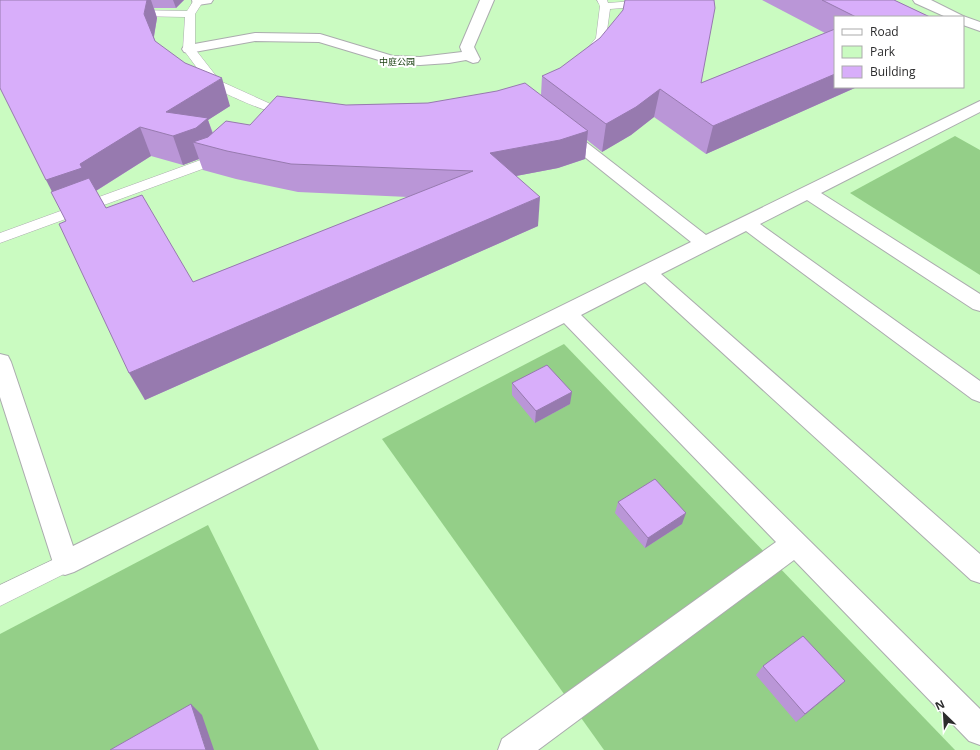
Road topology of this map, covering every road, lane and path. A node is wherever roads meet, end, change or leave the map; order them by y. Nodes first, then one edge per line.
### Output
1 (201, 0) edge
2 (487, 0) edge
3 (920, 0) edge
4 (658, 2) edge
5 (604, 3) edge
6 (471, 6) dead end
7 (121, 13) edge
8 (190, 14) junction
9 (955, 16) edge
10 (478, 19) junction
11 (964, 20) edge
12 (980, 27) edge
13 (189, 49) junction
14 (578, 66) edge
15 (980, 106) edge
16 (271, 109) junction
17 (301, 116) edge
18 (547, 119) edge
19 (259, 120) edge
20 (229, 146) edge
21 (808, 193) junction
22 (747, 224) junction
23 (0, 238) edge
24 (706, 244) junction
25 (647, 273) junction
26 (980, 304) edge
27 (566, 313) junction
28 (0, 362) edge
29 (980, 393) edge
30 (795, 544) junction
31 (64, 564) junction
32 (980, 571) edge
33 (0, 596) edge
34 (980, 730) edge
35 (513, 750) edge

1 - 8 lane
2 - 10 street
3 - 9 street
4 - 5 lane
5 - 14 lane
6 - 10 street
7 - 8 lane
8 - 13 lane
10 - 13 street
11 - 12 street
13 - 16 lane
15 - 21 street
16 - 17 lane
16 - 19 lane
18 - 24 street
20 - 23 lane
21 - 22 street
21 - 26 street
22 - 24 street
22 - 29 street
24 - 25 street
25 - 27 street
25 - 32 street
27 - 30 street
27 - 31 street
28 - 31 street
30 - 34 street
30 - 35 street
31 - 33 lane

